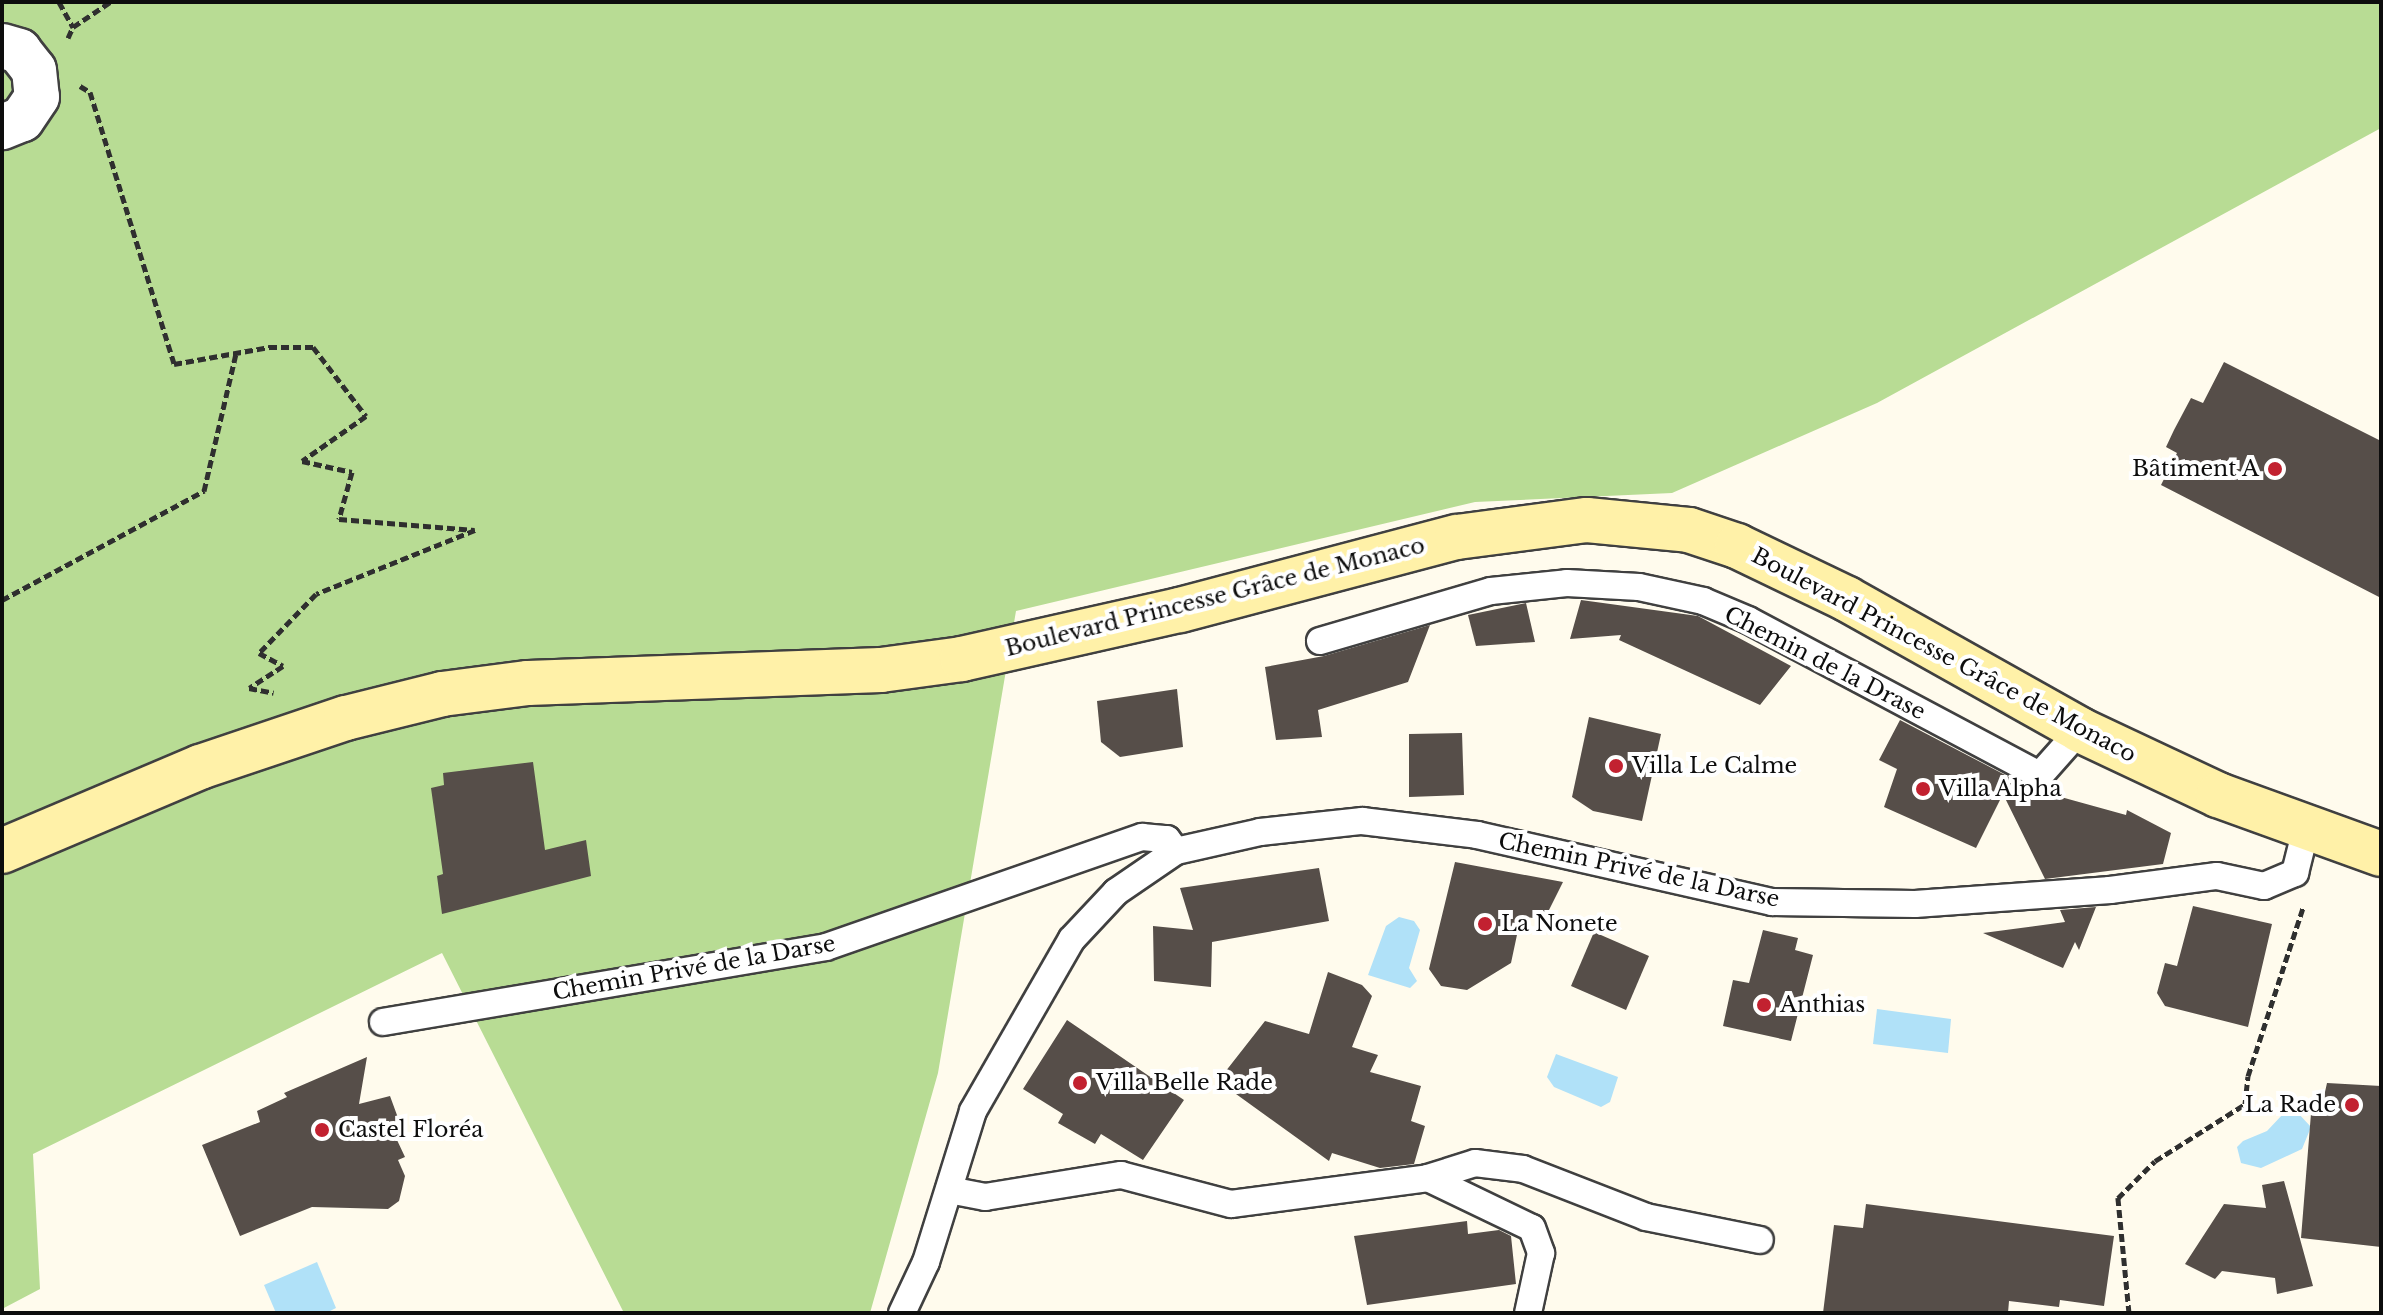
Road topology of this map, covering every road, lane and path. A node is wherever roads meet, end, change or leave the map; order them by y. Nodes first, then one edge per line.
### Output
1 (59, 2) edge
2 (110, 2) edge
3 (73, 27) junction
4 (2, 46) edge
5 (63, 49) dead end
6 (65, 79) dead end
7 (2, 127) edge
8 (236, 354) junction
9 (2, 600) edge
10 (1320, 641) dead end
11 (287, 696) dead end
12 (2080, 730) junction
13 (2306, 829) junction
14 (2, 851) edge
15 (1176, 851) junction
16 (2381, 854) edge
17 (2295, 873) junction
18 (383, 1022) dead end
19 (1428, 1178) junction
20 (949, 1190) junction
21 (1760, 1240) dead end
22 (902, 1313) edge
23 (1528, 1313) edge
24 (2129, 1313) edge

1 - 3 path
2 - 3 path
3 - 5 path
4 - 7 street
6 - 8 path
8 - 9 path
8 - 11 path
10 - 12 lane, Chemin de la Drase
12 - 13 main road, Boulevard Princesse Grâce de Monaco
12 - 14 main road, Boulevard Princesse Grâce de Monaco
13 - 16 main road, Boulevard Princesse Grâce de Monaco
13 - 17 lane
15 - 17 lane, Chemin Privé de la Darse
15 - 18 lane, Chemin Privé de la Darse
15 - 20 lane, Chemin Privé de la Darse
17 - 24 path
19 - 20 lane
19 - 21 lane
19 - 23 lane
20 - 22 lane, Chemin Privé de la Darse

